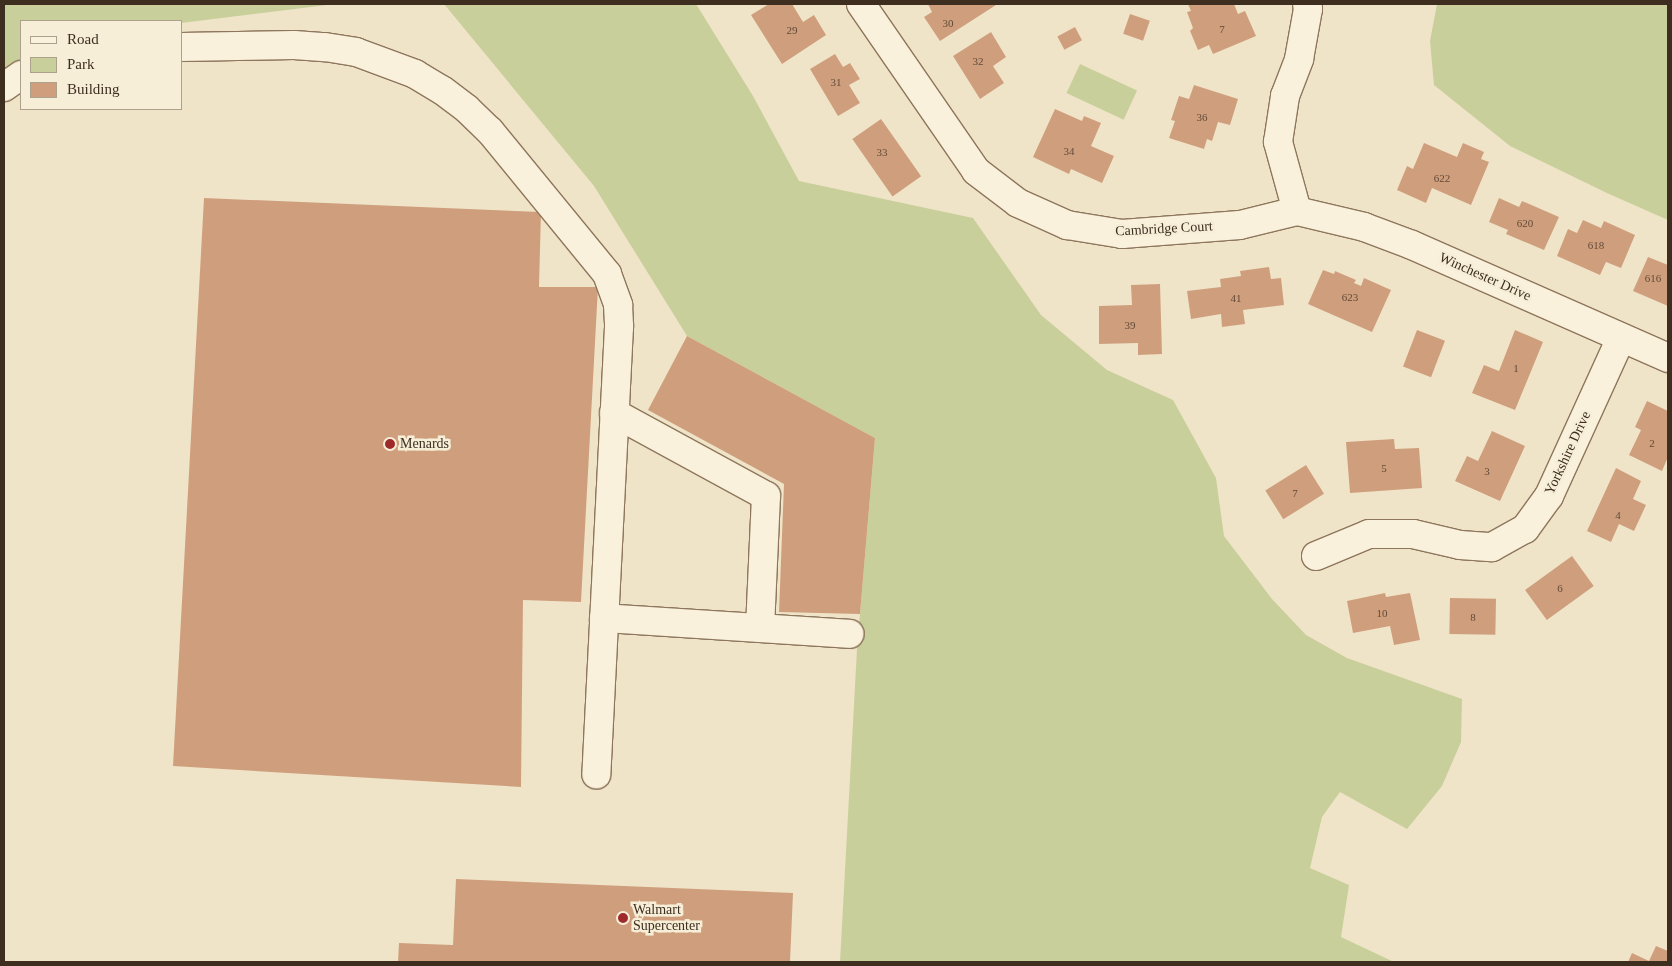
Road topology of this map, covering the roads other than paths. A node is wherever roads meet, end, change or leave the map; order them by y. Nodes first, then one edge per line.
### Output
1 (861, 4) edge
2 (1307, 4) edge
3 (182, 46) edge
4 (20, 76) edge
5 (4, 87) edge
6 (1297, 211) junction
7 (1621, 338) junction
8 (1668, 358) edge
9 (614, 413) junction
10 (1316, 556) dead end
11 (604, 618) junction
12 (760, 628) junction
13 (849, 634) dead end
14 (596, 774) dead end

1 - 6 street, Cambridge Court
2 - 6 street
3 - 9 street
4 - 5 street
6 - 7 street, Winchester Drive
7 - 8 street, Winchester Drive
7 - 10 street, Yorkshire Drive
9 - 11 street
9 - 12 street
11 - 12 street
11 - 14 street
12 - 13 street

